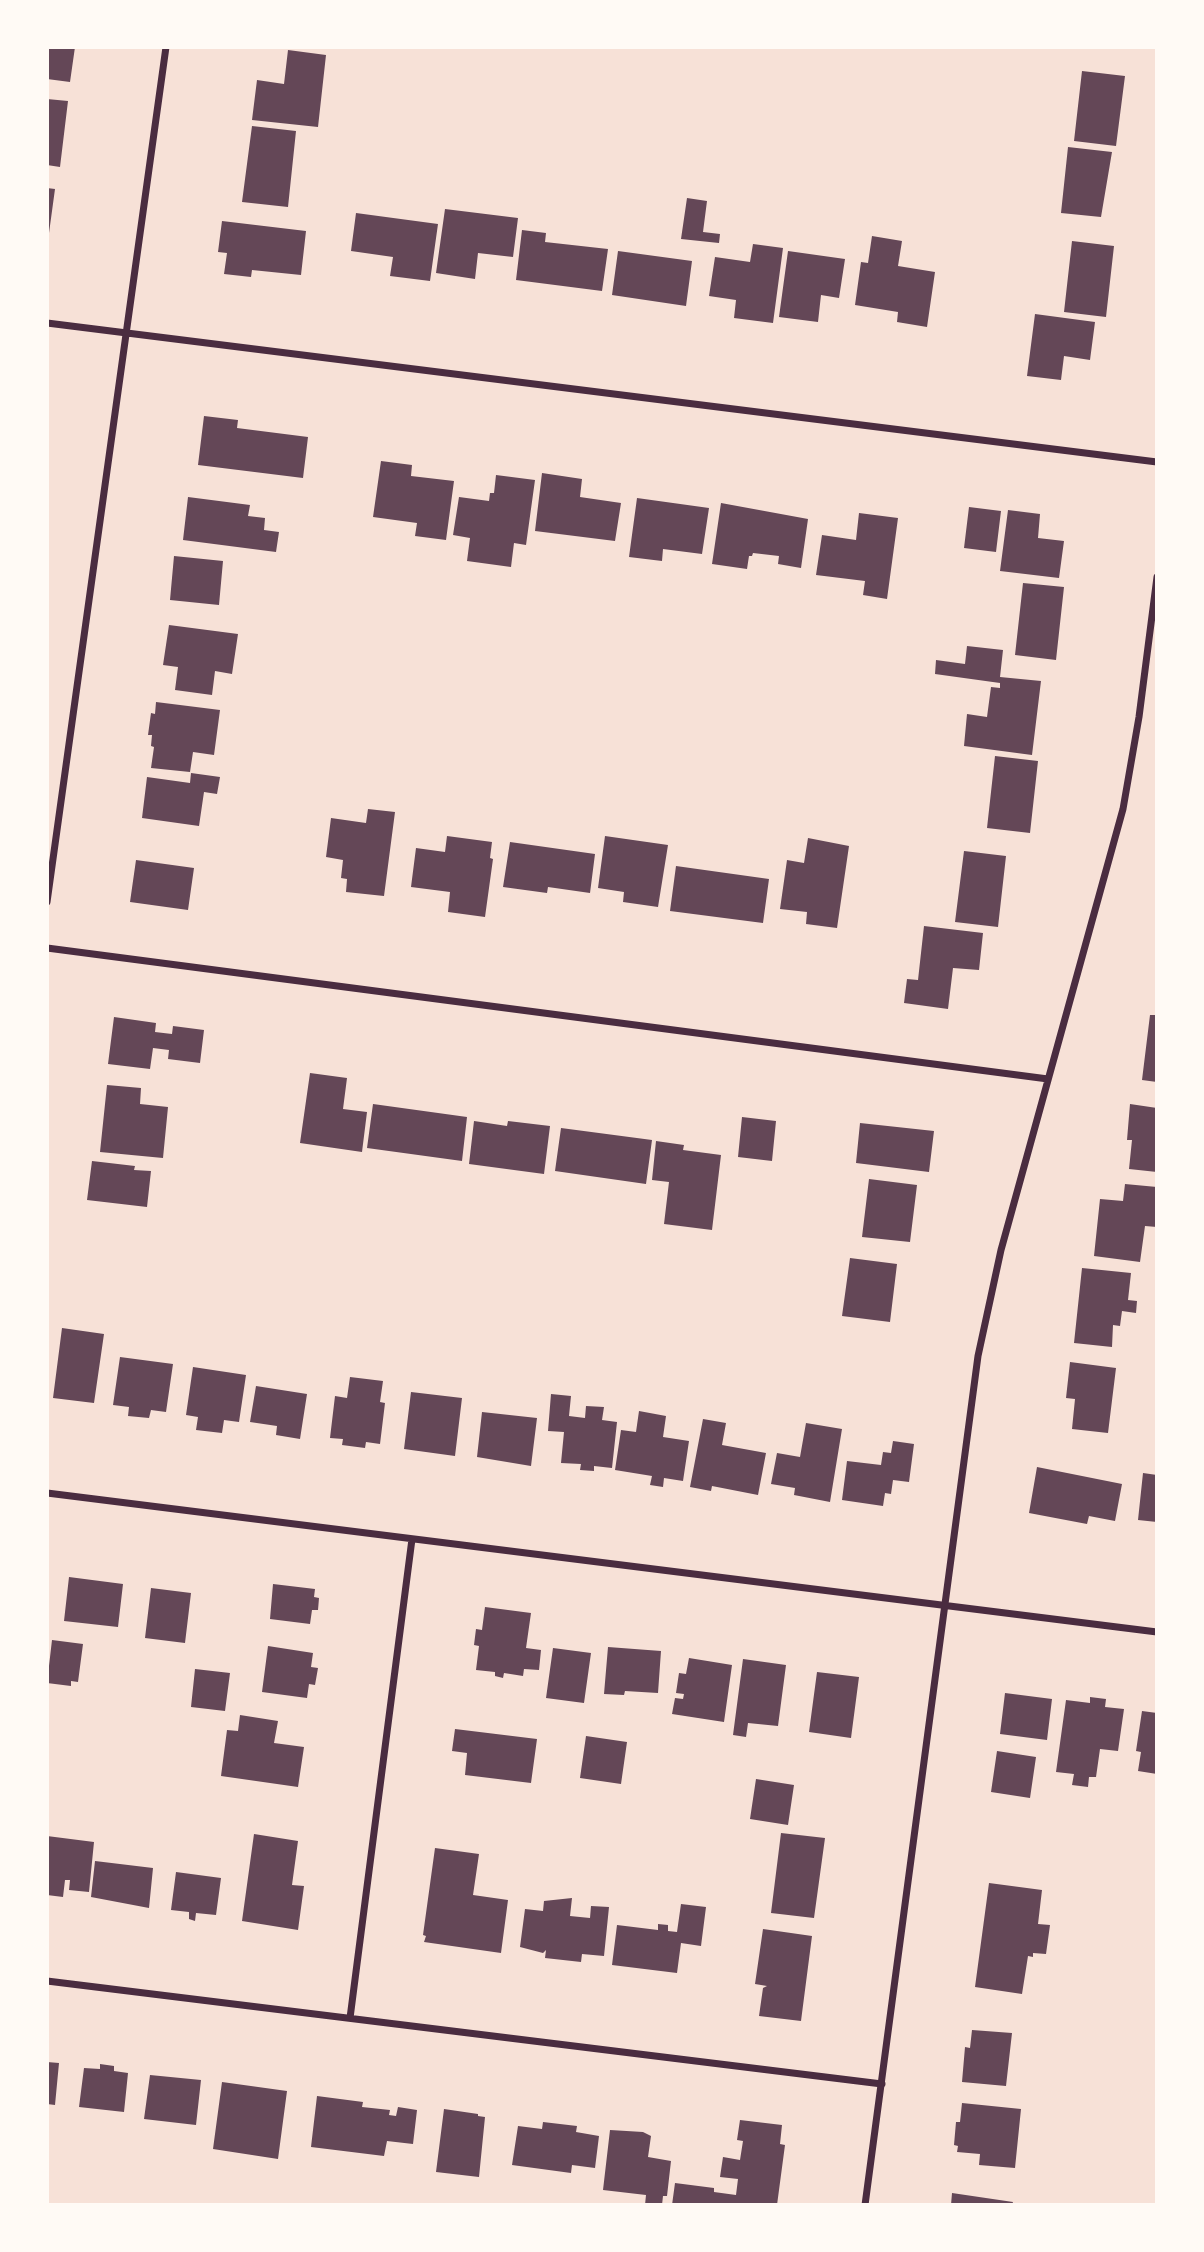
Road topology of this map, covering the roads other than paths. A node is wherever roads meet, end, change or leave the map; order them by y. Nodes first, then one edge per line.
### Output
1 (166, 47) edge
2 (47, 323) edge
3 (124, 333) junction
4 (1157, 462) edge
5 (1157, 577) edge
6 (47, 902) edge
7 (47, 948) edge
8 (1048, 1079) junction
9 (47, 1493) edge
10 (412, 1539) junction
11 (945, 1606) junction
12 (1157, 1632) edge
13 (47, 1981) edge
14 (350, 2018) junction
15 (882, 2084) junction
16 (864, 2205) edge

1 - 3 street
2 - 3 street
3 - 4 street
3 - 6 street
5 - 8 street
7 - 8 street
8 - 11 street
9 - 10 street
10 - 11 street
10 - 14 street
11 - 12 street
11 - 15 street
13 - 14 street
14 - 15 street
15 - 16 street

